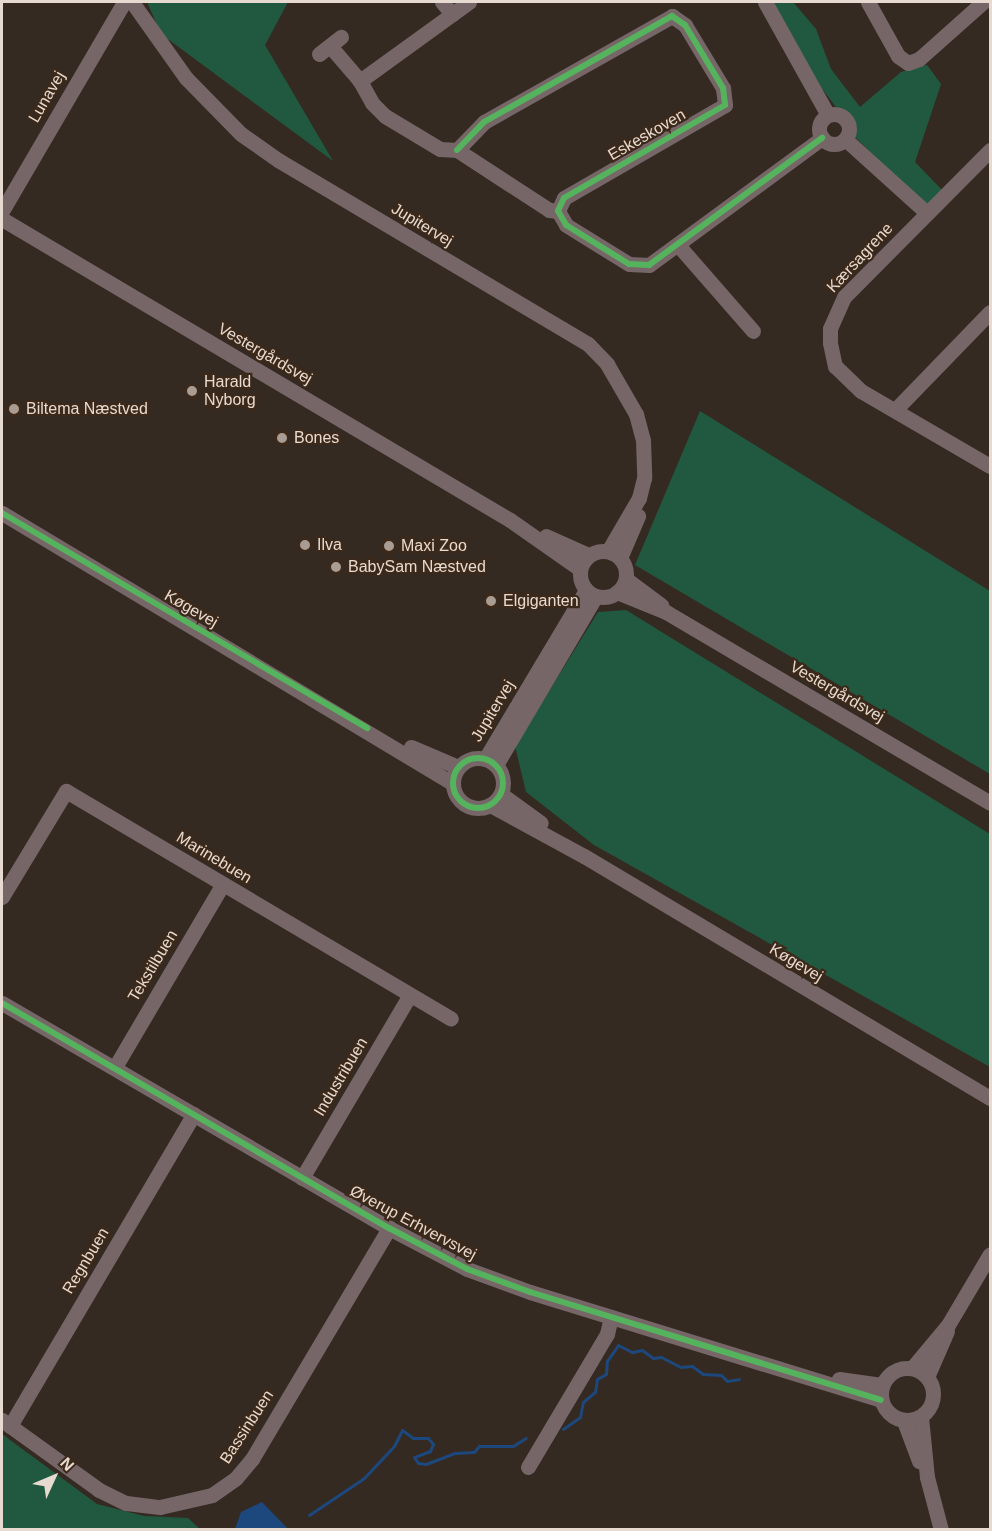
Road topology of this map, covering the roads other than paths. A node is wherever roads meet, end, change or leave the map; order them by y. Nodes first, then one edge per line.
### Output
1 (123, 2) edge
2 (132, 2) edge
3 (442, 2) edge
4 (469, 2) edge
5 (765, 2) edge
6 (868, 2) edge
7 (983, 2) edge
8 (452, 14) junction
9 (330, 46) dead end
10 (360, 81) junction
11 (828, 115) junction
12 (822, 138) junction
13 (845, 139) junction
14 (457, 150) junction
15 (990, 150) edge
16 (2, 211) edge
17 (558, 211) junction
18 (927, 213) junction
19 (2, 219) edge
20 (678, 245) junction
21 (990, 312) edge
22 (753, 331) dead end
23 (895, 410) junction
24 (990, 466) edge
25 (2, 513) edge
26 (614, 554) junction
27 (584, 562) junction
28 (626, 579) junction
29 (617, 592) junction
30 (591, 593) junction
31 (666, 612) junction
32 (366, 728) junction
33 (490, 762) junction
34 (458, 767) junction
35 (452, 783) junction
36 (496, 800) junction
37 (990, 803) edge
38 (223, 884) junction
39 (2, 897) edge
40 (410, 995) junction
41 (2, 1005) edge
42 (451, 1019) dead end
43 (115, 1067) junction
44 (990, 1098) edge
45 (194, 1114) junction
46 (302, 1178) junction
47 (389, 1228) junction
48 (990, 1254) edge
49 (611, 1317) junction
50 (948, 1325) junction
51 (912, 1368) junction
52 (927, 1377) junction
53 (882, 1393) junction
54 (921, 1417) junction
55 (904, 1420) junction
56 (6, 1423) edge
57 (528, 1467) dead end
58 (927, 1477) junction
59 (941, 1530) edge

1 - 16 street, Lunavej
2 - 26 street, Jupitervej
3 - 8 street
4 - 8 street
5 - 11 street
6 - 7 street
8 - 10 street
9 - 10 street
10 - 14 street
11 - 12 street
11 - 13 street
12 - 13 street
12 - 20 street
13 - 18 street
14 - 17 street
14 - 17 street, Eskeskoven
15 - 18 street, Kærsagrene
17 - 20 street
18 - 23 street, Kærsagrene
19 - 27 street, Vestergårdsvej
20 - 22 street
21 - 23 street
23 - 24 street, Kærsagrene
25 - 32 street, Køgevej
26 - 27 street
26 - 28 street
27 - 30 street
28 - 29 street
28 - 31 street, Vestergårdsvej
29 - 30 street
29 - 31 street, Vestergårdsvej
30 - 33 street, Jupitervej
31 - 37 street, Vestergårdsvej
32 - 34 street, Køgevej
32 - 35 street, Køgevej
33 - 34 street
33 - 36 street
34 - 35 street
35 - 36 street
36 - 44 street, Køgevej
38 - 39 street, Marinebuen
38 - 40 street, Marinebuen
38 - 43 street, Tekstilbuen
40 - 42 street, Marinebuen
40 - 46 street, Industribuen
41 - 43 street, Øverup Erhvervsvej
43 - 45 street, Øverup Erhvervsvej
45 - 46 street, Øverup Erhvervsvej
45 - 56 street, Regnbuen
46 - 47 street, Øverup Erhvervsvej
47 - 49 street, Øverup Erhvervsvej
47 - 56 street, Bassinbuen
48 - 50 street
49 - 53 street, Øverup Erhvervsvej
49 - 57 street
50 - 51 street
50 - 52 street
51 - 52 street
51 - 53 street
52 - 54 street
53 - 55 street
54 - 55 street
54 - 58 street
55 - 58 street
58 - 59 street

